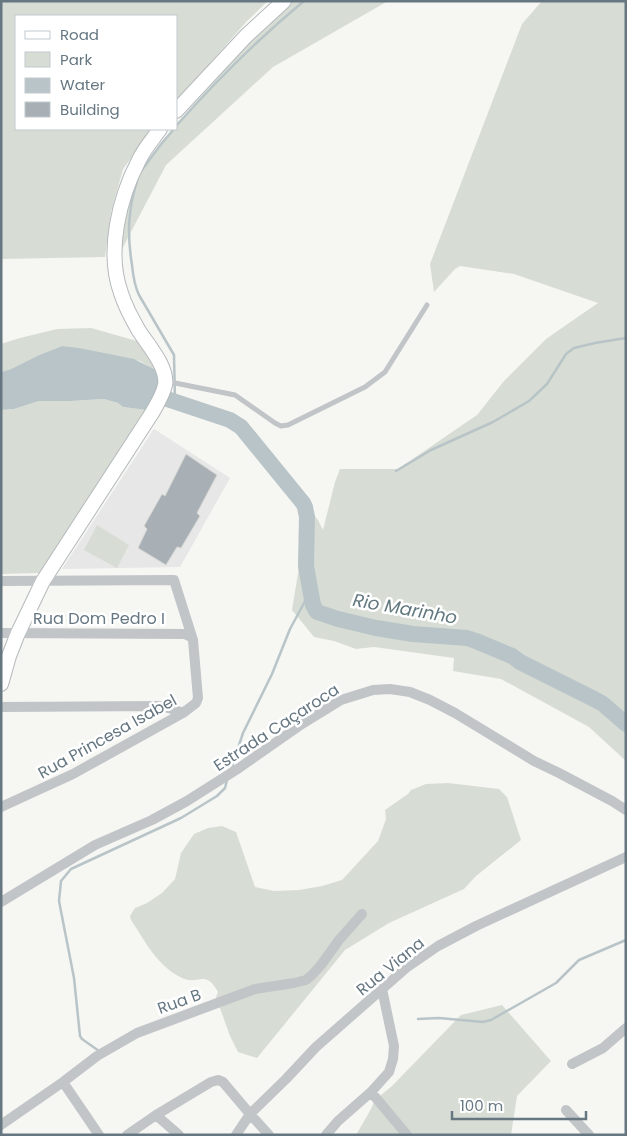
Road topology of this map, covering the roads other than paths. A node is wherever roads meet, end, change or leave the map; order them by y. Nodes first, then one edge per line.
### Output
1 (284, 1) edge
2 (178, 109) edge
3 (159, 130) edge
4 (427, 304) dead end
5 (165, 383) junction
6 (1, 581) edge
7 (43, 581) junction
8 (1, 633) edge
9 (18, 633) junction
10 (193, 640) junction
11 (1, 684) edge
12 (1, 707) edge
13 (183, 713) junction
14 (1, 807) edge
15 (626, 810) edge
16 (626, 858) edge
17 (1, 902) edge
18 (362, 914) dead end
19 (382, 990) junction
20 (626, 1028) edge
21 (572, 1064) dead end
22 (63, 1082) junction
23 (371, 1092) junction
24 (566, 1110) dead end
25 (250, 1114) junction
26 (156, 1115) junction
27 (1, 1125) edge
28 (99, 1135) edge
29 (126, 1135) edge
30 (179, 1135) edge
31 (236, 1135) edge
32 (269, 1135) edge
33 (326, 1135) edge
34 (407, 1135) edge
35 (589, 1135) edge

1 - 2 main road
3 - 5 main road
4 - 5 lane
5 - 7 main road
6 - 7 street
7 - 9 main road
7 - 10 street, Rua Princesa Isabel
8 - 9 street, Rua Dom Pedro I
9 - 10 street, Rua Dom Pedro I
9 - 11 main road
10 - 13 street, Rua Princesa Isabel
12 - 13 street
13 - 14 street, Rua Princesa Isabel
15 - 17 street, Estrada Caçaroca
16 - 19 street, Rua Viana
18 - 22 street, Rua B
19 - 23 street
19 - 25 street, Rua Viana
20 - 21 street
22 - 27 street, Rua B
22 - 28 street
23 - 33 street
23 - 34 street
24 - 35 street
25 - 26 street
25 - 31 street, Rua Viana
25 - 32 street
26 - 29 street
26 - 30 street

